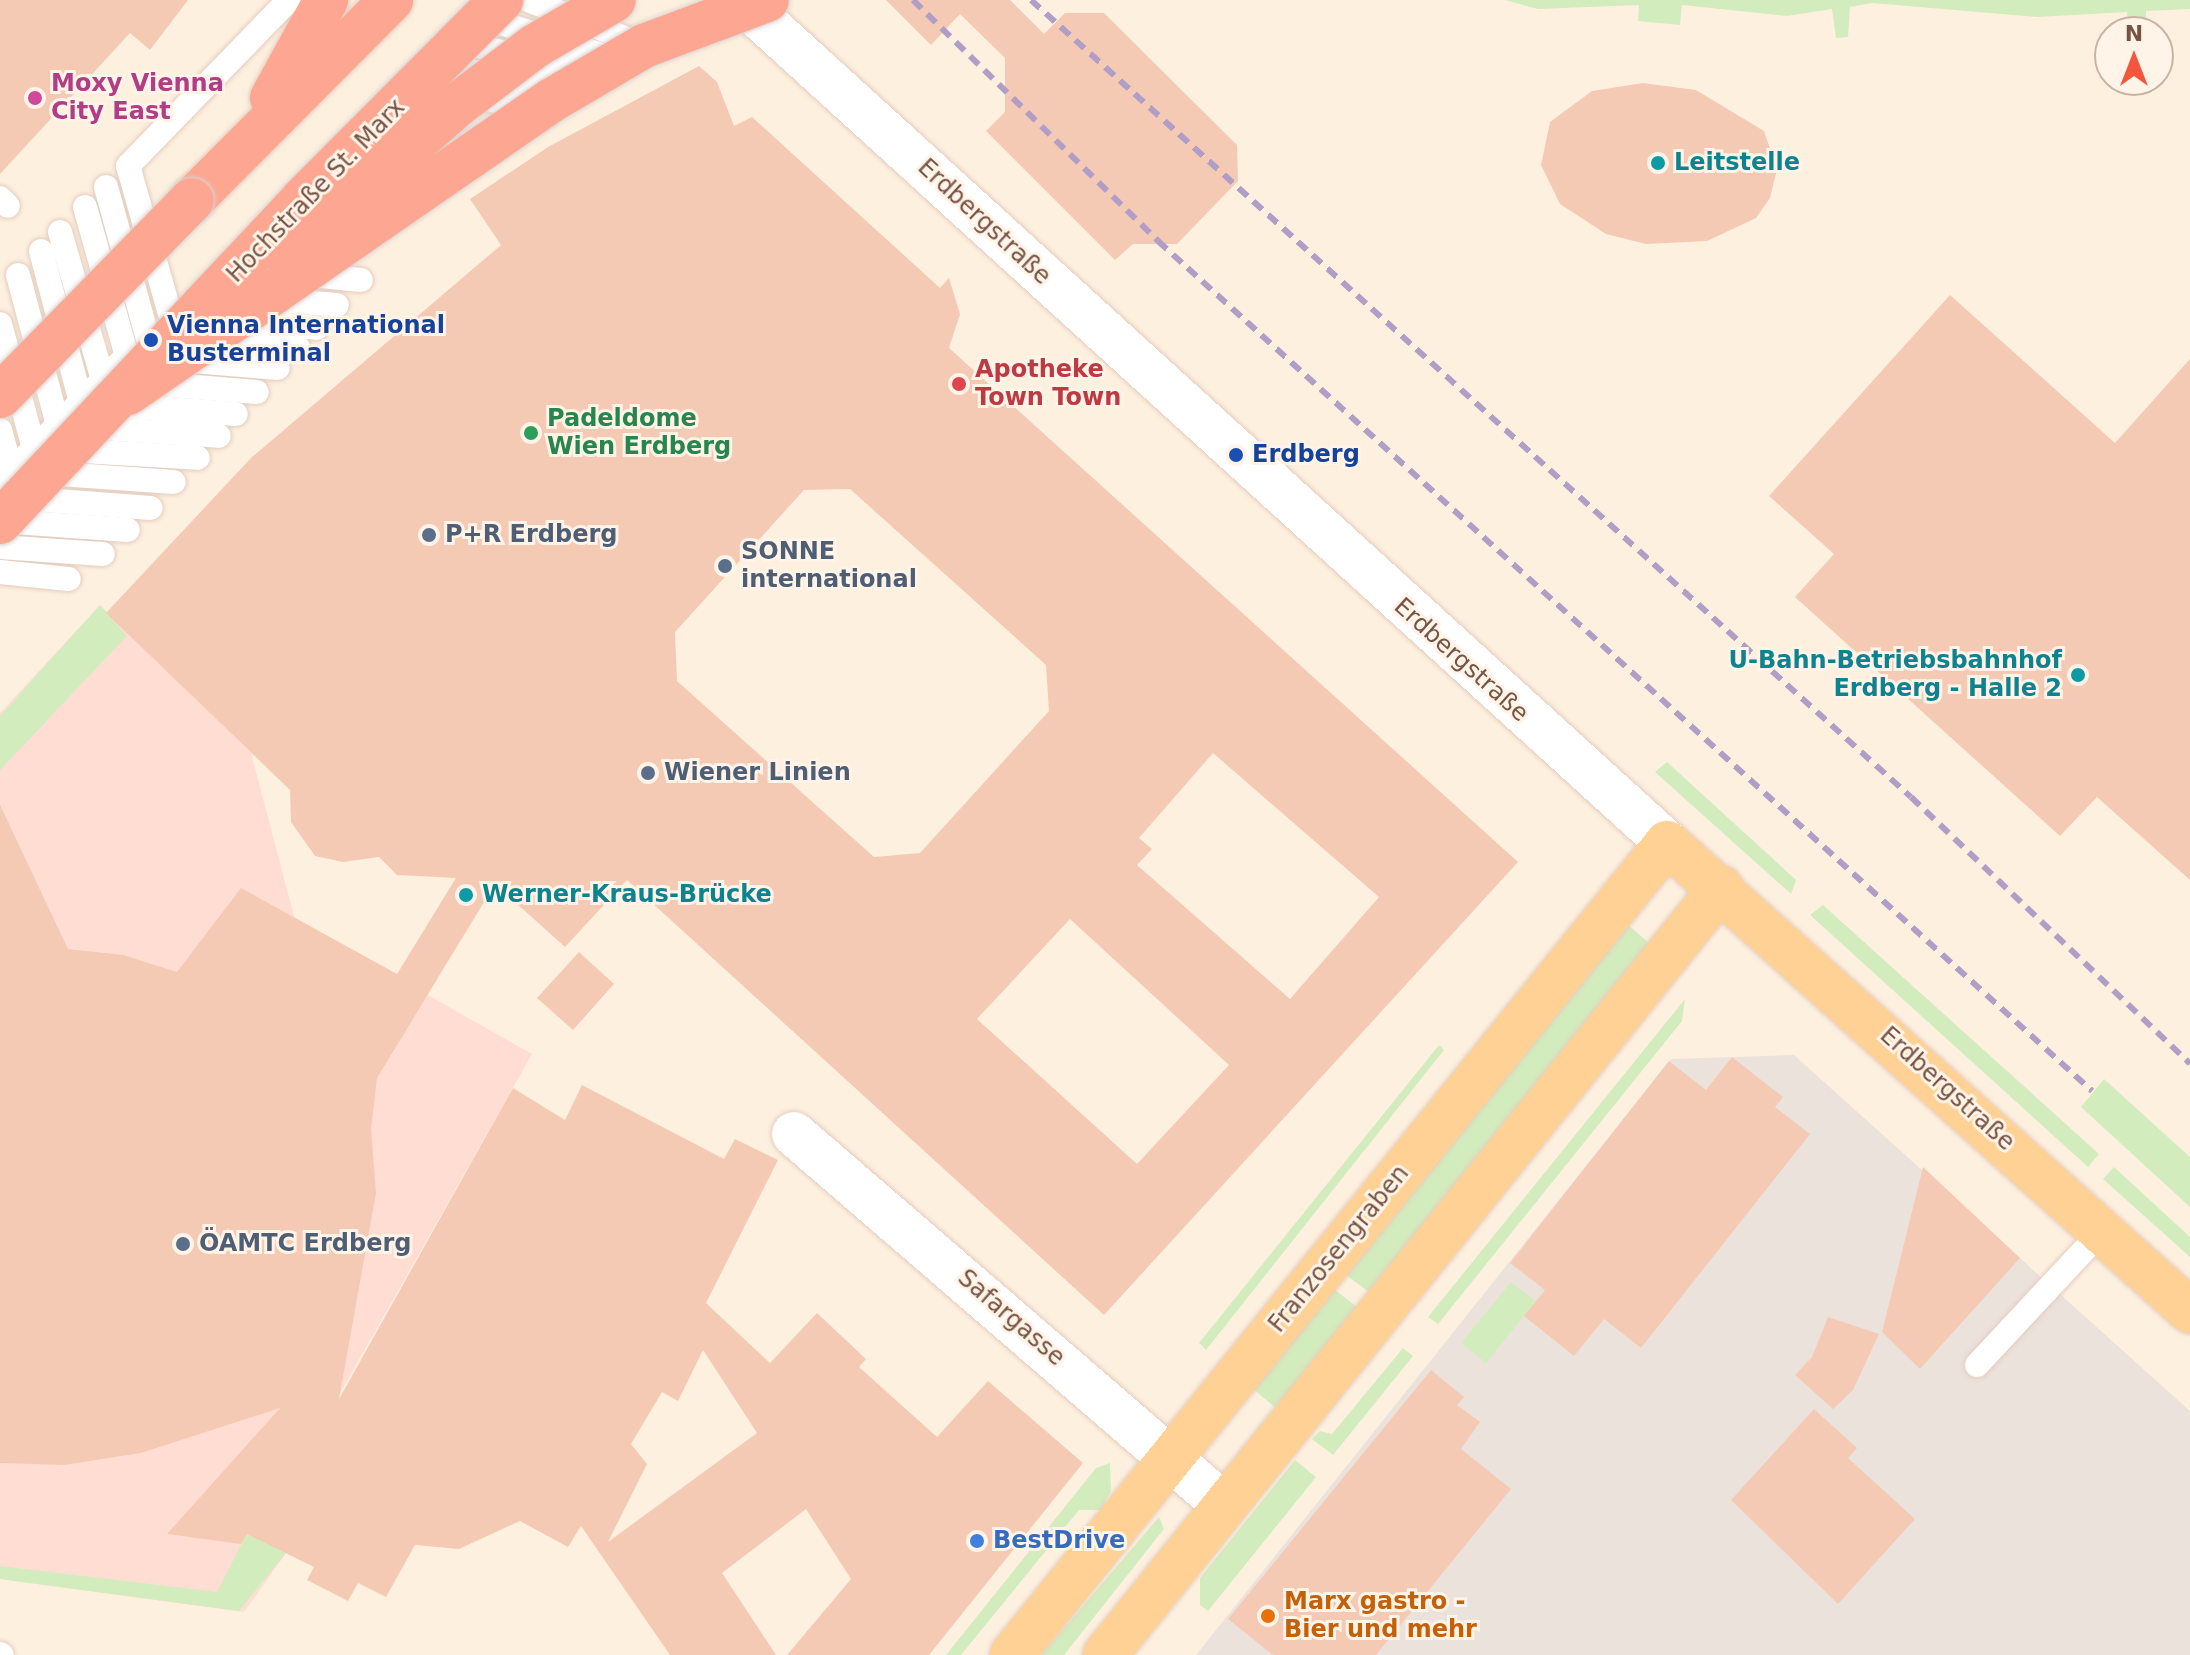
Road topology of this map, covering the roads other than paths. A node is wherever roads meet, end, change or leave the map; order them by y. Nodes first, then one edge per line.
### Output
1 (289, 0) edge
2 (326, 0) edge
3 (391, 0) edge
4 (528, 0) edge
5 (614, 0) edge
6 (740, 0) edge
7 (767, 0) edge
8 (486, 5) edge
9 (447, 38) junction
10 (664, 54) dead end
11 (424, 61) junction
12 (639, 66) dead end
13 (612, 80) dead end
14 (402, 83) junction
15 (582, 96) dead end
16 (378, 107) junction
17 (555, 112) dead end
18 (354, 131) junction
19 (528, 131) dead end
20 (248, 143) junction
21 (333, 151) junction
22 (501, 151) dead end
23 (472, 171) dead end
24 (310, 173) junction
25 (106, 187) dead end
26 (446, 189) dead end
27 (286, 199) junction
28 (85, 207) dead end
29 (424, 209) dead end
30 (262, 223) junction
31 (405, 230) dead end
32 (60, 232) dead end
33 (239, 244) junction
34 (41, 251) dead end
35 (374, 253) dead end
36 (216, 268) junction
37 (18, 275) dead end
38 (361, 280) dead end
39 (181, 302) junction
40 (337, 305) dead end
41 (0, 324) edge
42 (317, 328) dead end
43 (147, 336) junction
44 (298, 347) dead end
45 (278, 368) dead end
46 (119, 376) junction
47 (257, 392) dead end
48 (0, 396) edge
49 (81, 402) junction
50 (236, 414) dead end
51 (58, 425) junction
52 (0, 430) edge
53 (219, 436) dead end
54 (34, 448) junction
55 (198, 458) dead end
56 (6, 476) edge
57 (174, 482) dead end
58 (0, 497) edge
59 (151, 508) dead end
60 (0, 521) edge
61 (128, 530) dead end
62 (0, 547) edge
63 (103, 554) dead end
64 (0, 572) edge
65 (69, 579) dead end
66 (1667, 843) junction
67 (1721, 888) junction
68 (794, 1134) dead end
69 (2102, 1231) junction
70 (2190, 1311) edge
71 (1977, 1365) dead end
72 (1171, 1458) junction
73 (1224, 1505) junction
74 (1012, 1655) edge
75 (1105, 1655) edge

1 - 39 lane
2 - 20 highway
3 - 20 highway
4 - 10 lane
5 - 46 highway, bridge
6 - 66 street, Erdbergstraße
7 - 46 highway, bridge
8 - 9 lane
8 - 12 lane
8 - 46 highway, Hochstraße St. Marx, bridge
9 - 11 lane
9 - 13 lane
11 - 14 lane
11 - 15 lane
14 - 16 lane
14 - 17 lane
16 - 18 lane
16 - 19 lane
18 - 21 lane
18 - 22 lane
20 - 48 highway, bridge
21 - 23 lane
21 - 24 lane
24 - 26 lane
24 - 27 lane
25 - 43 lane
27 - 29 lane
27 - 30 lane
28 - 46 lane
30 - 31 lane
30 - 33 lane
32 - 46 lane
33 - 35 lane
33 - 36 lane
34 - 49 lane
36 - 38 lane
36 - 39 lane
37 - 51 lane
39 - 40 lane
39 - 42 lane
39 - 43 lane
41 - 54 lane
43 - 44 lane
43 - 46 lane
45 - 46 lane
46 - 47 lane
46 - 49 lane
46 - 60 highway, Hochstraße St. Marx, bridge
49 - 50 lane
49 - 51 lane
51 - 53 lane
51 - 54 lane
52 - 56 lane
54 - 55 lane
54 - 56 lane
56 - 57 lane
58 - 59 lane
60 - 61 lane
62 - 63 lane
64 - 65 lane
66 - 67 main road, Erdbergstraße
66 - 72 main road, Franzosengraben
67 - 69 main road, Erdbergstraße
67 - 73 main road
68 - 72 street, Safargasse
69 - 70 main road, Erdbergstraße
69 - 71 lane
72 - 73 street, Safargasse
72 - 74 main road, Franzosengraben
73 - 75 main road

